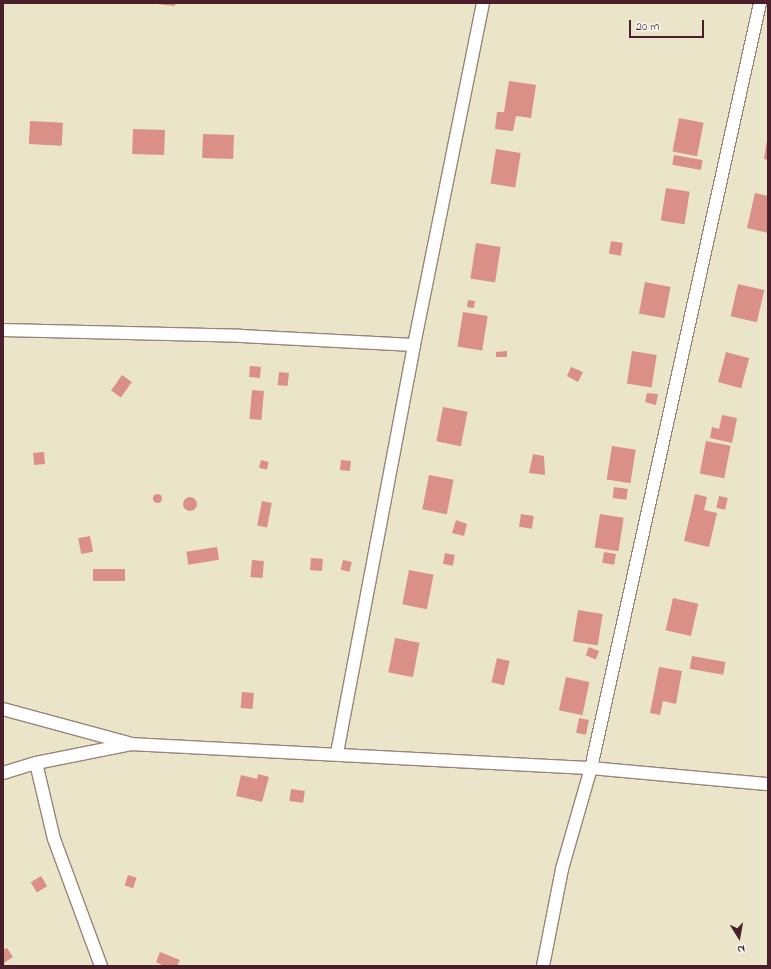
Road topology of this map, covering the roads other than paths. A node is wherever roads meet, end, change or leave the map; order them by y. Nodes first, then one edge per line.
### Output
1 (483, 3) edge
2 (760, 3) edge
3 (3, 330) edge
4 (414, 345) junction
5 (3, 709) edge
6 (131, 744) junction
7 (337, 753) junction
8 (36, 763) junction
9 (591, 768) junction
10 (3, 773) edge
11 (768, 784) edge
12 (101, 966) edge
13 (543, 966) edge

1 - 4 lane
2 - 9 lane
3 - 4 lane
4 - 7 lane
5 - 6 lane
6 - 7 lane
6 - 8 lane
7 - 9 lane
8 - 10 lane
8 - 12 lane
9 - 11 lane
9 - 13 lane

